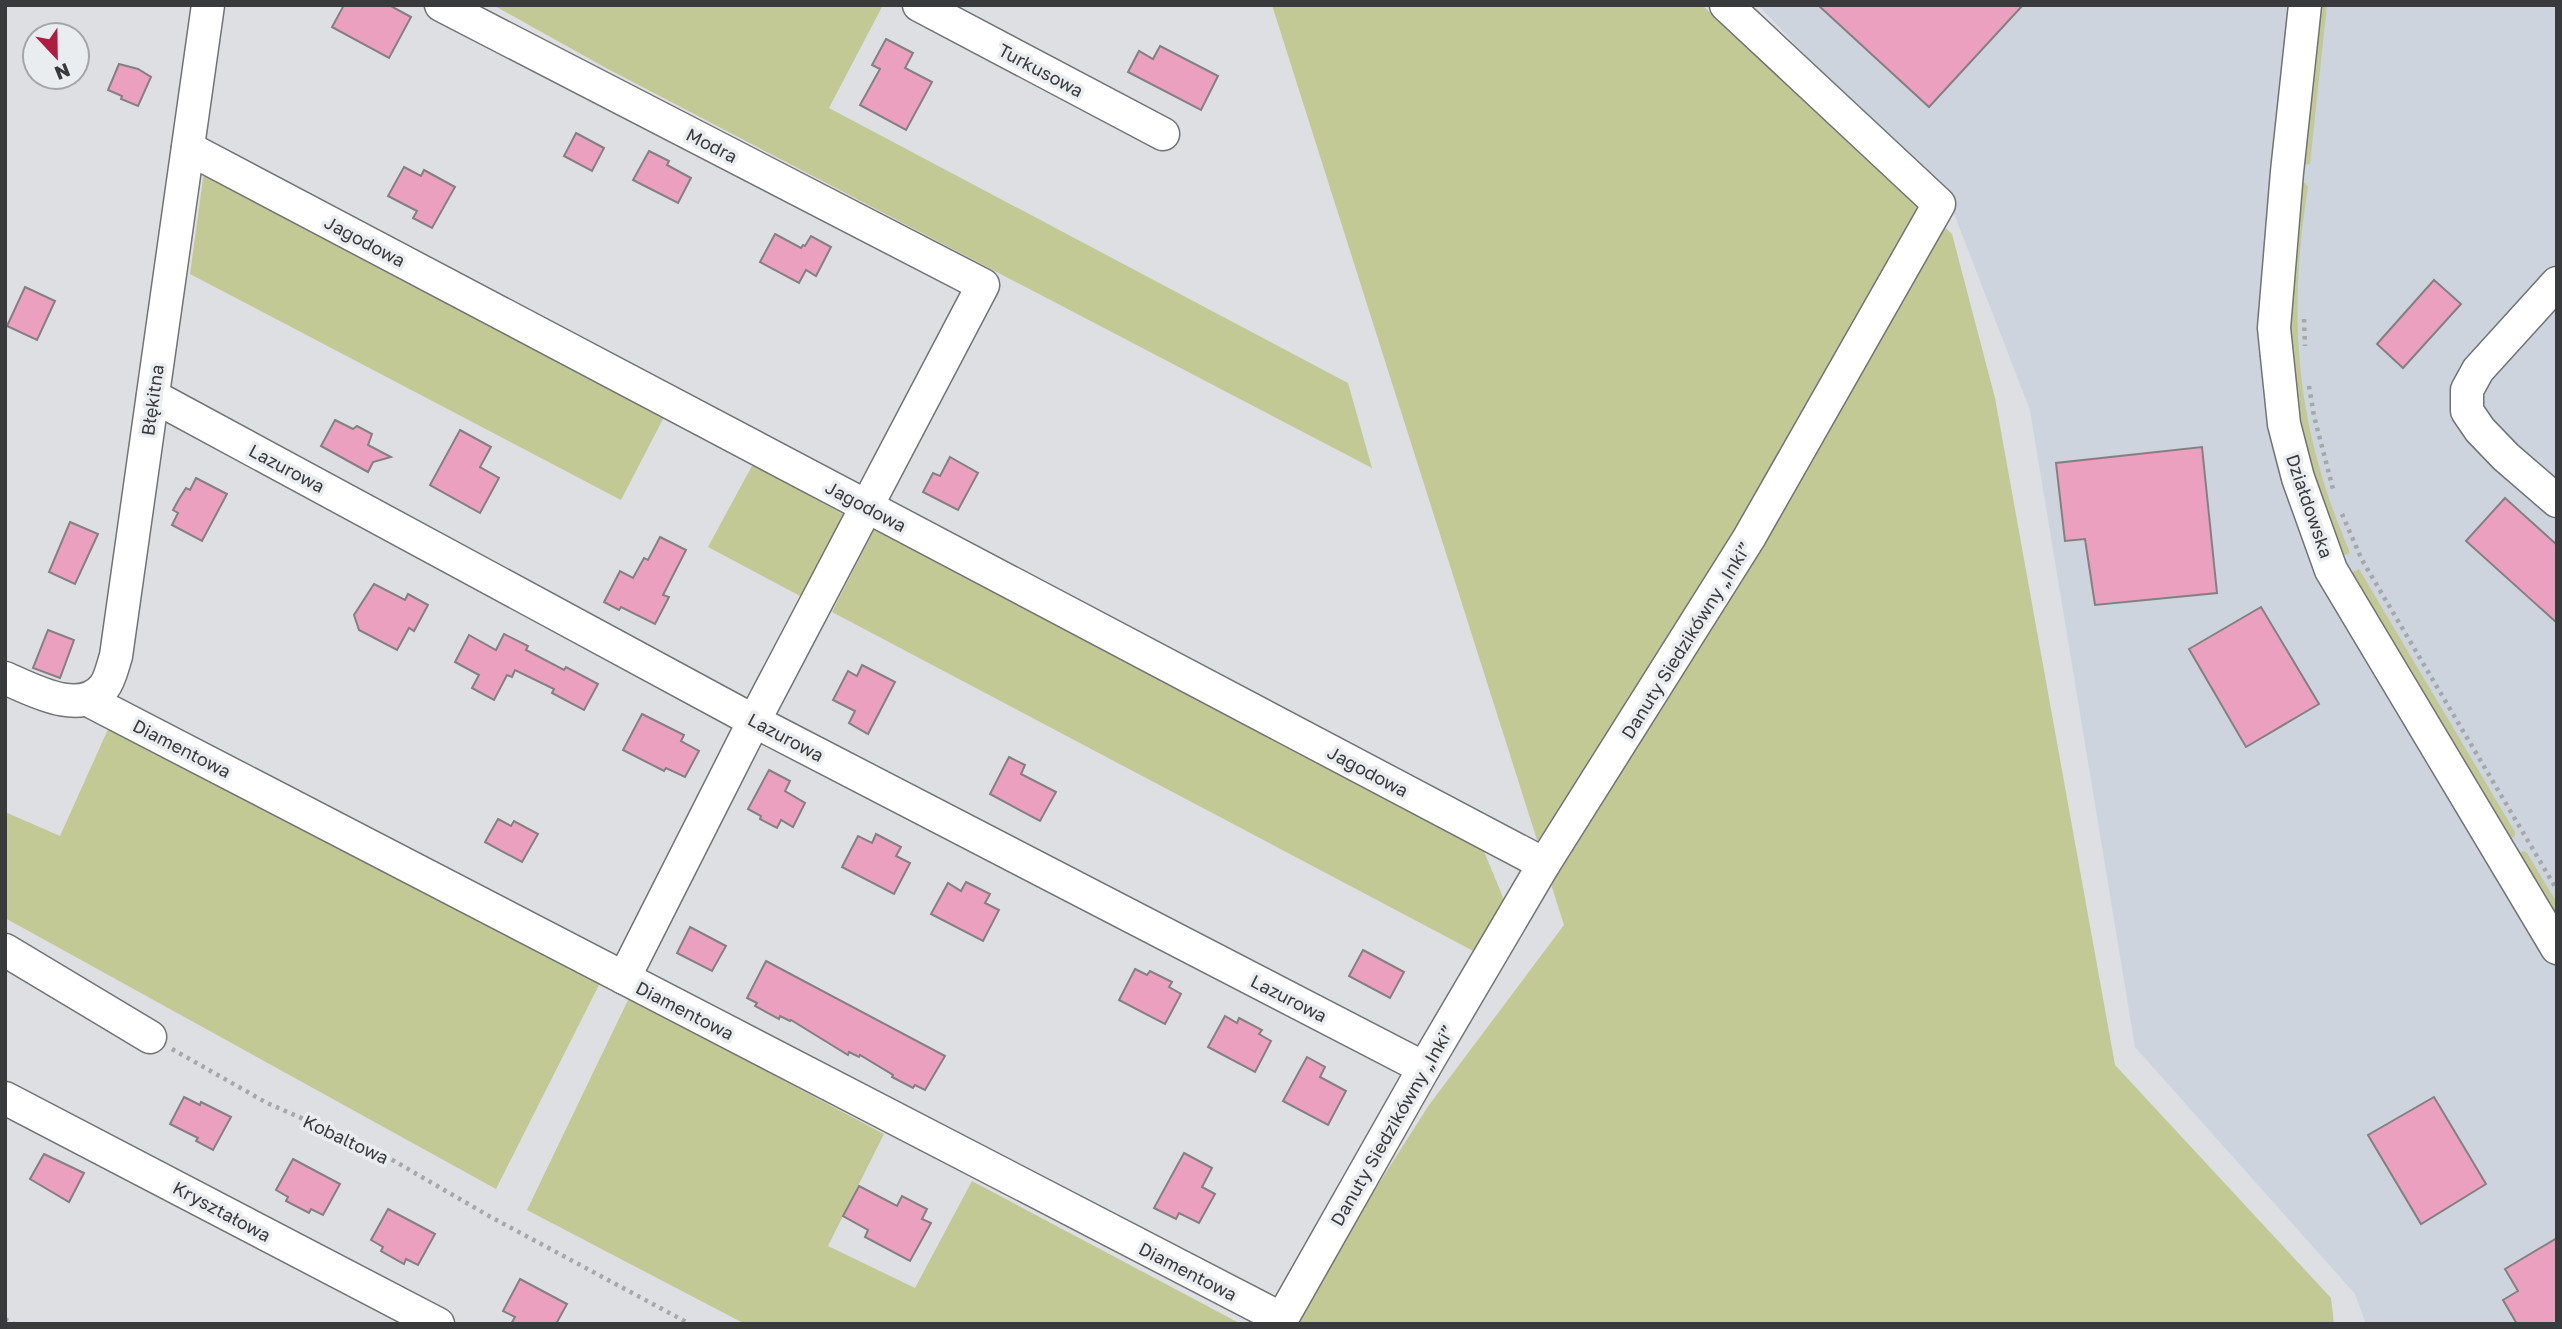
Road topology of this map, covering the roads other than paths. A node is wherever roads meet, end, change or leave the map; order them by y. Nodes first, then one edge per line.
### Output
1 (208, 5) edge
2 (441, 5) edge
3 (919, 5) edge
4 (1726, 5) edge
5 (2305, 5) edge
6 (1163, 134) dead end
7 (188, 148) junction
8 (2557, 283) edge
9 (153, 396) junction
10 (2557, 501) edge
11 (868, 507) junction
12 (5, 678) edge
13 (88, 700) junction
14 (754, 721) junction
15 (1544, 864) junction
16 (2557, 948) edge
17 (5, 950) edge
18 (624, 978) junction
19 (150, 1037) road end
20 (1424, 1069) junction
21 (5, 1098) edge
22 (1280, 1322) edge
23 (438, 1324) edge

1 - 7 street, Błękitna
2 - 11 street, Modra
3 - 6 street, Turkusowa
4 - 15 street, Danuty Siedzikówny „Inki”
5 - 16 street, Działdowska
7 - 9 street, Błękitna
7 - 11 street, Jagodowa
8 - 10 street
9 - 13 street, Błękitna
9 - 14 street, Lazurowa
11 - 14 street
11 - 15 street, Jagodowa
12 - 13 street
13 - 18 street, Diamentowa
14 - 18 street
14 - 20 street, Lazurowa
15 - 20 street, Danuty Siedzikówny „Inki”
17 - 19 street
18 - 22 street, Diamentowa
20 - 22 street, Danuty Siedzikówny „Inki”
21 - 23 street, Kryształowa

